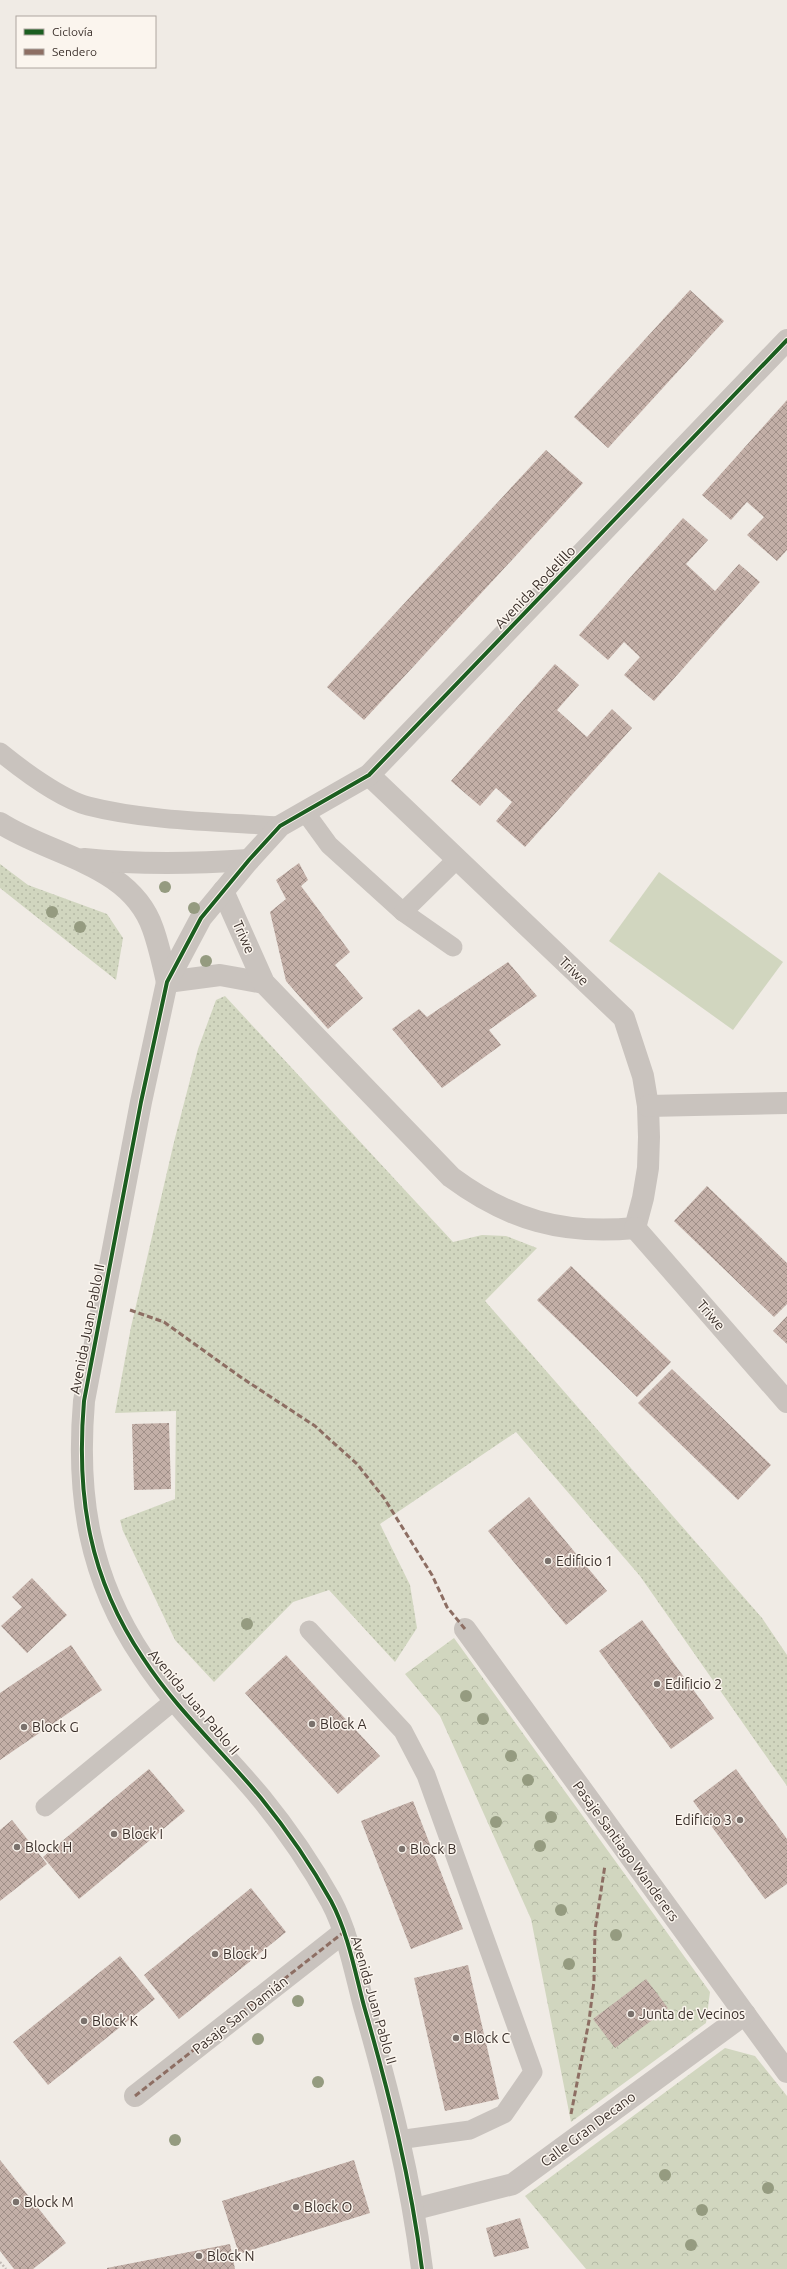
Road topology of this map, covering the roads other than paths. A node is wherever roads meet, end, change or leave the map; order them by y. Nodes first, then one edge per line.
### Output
1 (787, 340) edge
2 (0, 752) edge
3 (369, 775) junction
4 (305, 812) junction
5 (0, 823) edge
6 (280, 826) junction
7 (75, 858) junction
8 (457, 859) junction
9 (249, 860) junction
10 (223, 891) junction
11 (403, 912) junction
12 (453, 947) dead end
13 (167, 982) junction
14 (264, 983) junction
15 (787, 1102) edge
16 (648, 1106) junction
17 (635, 1228) junction
18 (787, 1402) edge
19 (465, 1629) dead end
20 (309, 1630) dead end
21 (175, 1700) junction
22 (45, 1807) dead end
23 (344, 1932) junction
24 (745, 2014) junction
25 (787, 2072) edge
26 (136, 2096) dead end
27 (398, 2140) junction
28 (415, 2209) junction
29 (422, 2269) edge

1 - 3 street, Avenida Rodelillo
2 - 6 lane
3 - 4 street, Avenida Rodelillo
3 - 8 street, Triwe
4 - 6 street, Avenida Rodelillo
4 - 11 lane
5 - 7 street
6 - 9 street, Avenida Juan Pablo II
7 - 9 street
7 - 13 street
8 - 11 lane
8 - 16 street, Triwe
9 - 10 street, Avenida Juan Pablo II
10 - 13 street, Avenida Juan Pablo II
10 - 14 street, Triwe
11 - 12 lane
13 - 14 street
13 - 21 street, Avenida Juan Pablo II
14 - 17 street, Triwe
15 - 16 street
16 - 17 street, Triwe
17 - 18 street, Triwe
19 - 24 street, Pasaje Santiago Wanderers
20 - 27 lane
21 - 22 lane
21 - 23 street, Avenida Juan Pablo II
23 - 26 street, Pasaje San Damián
23 - 27 street, Avenida Juan Pablo II
24 - 25 street, Pasaje Santiago Wanderers
24 - 28 street, Calle Gran Decano
27 - 28 street, Avenida Juan Pablo II
28 - 29 street, Avenida Juan Pablo II

